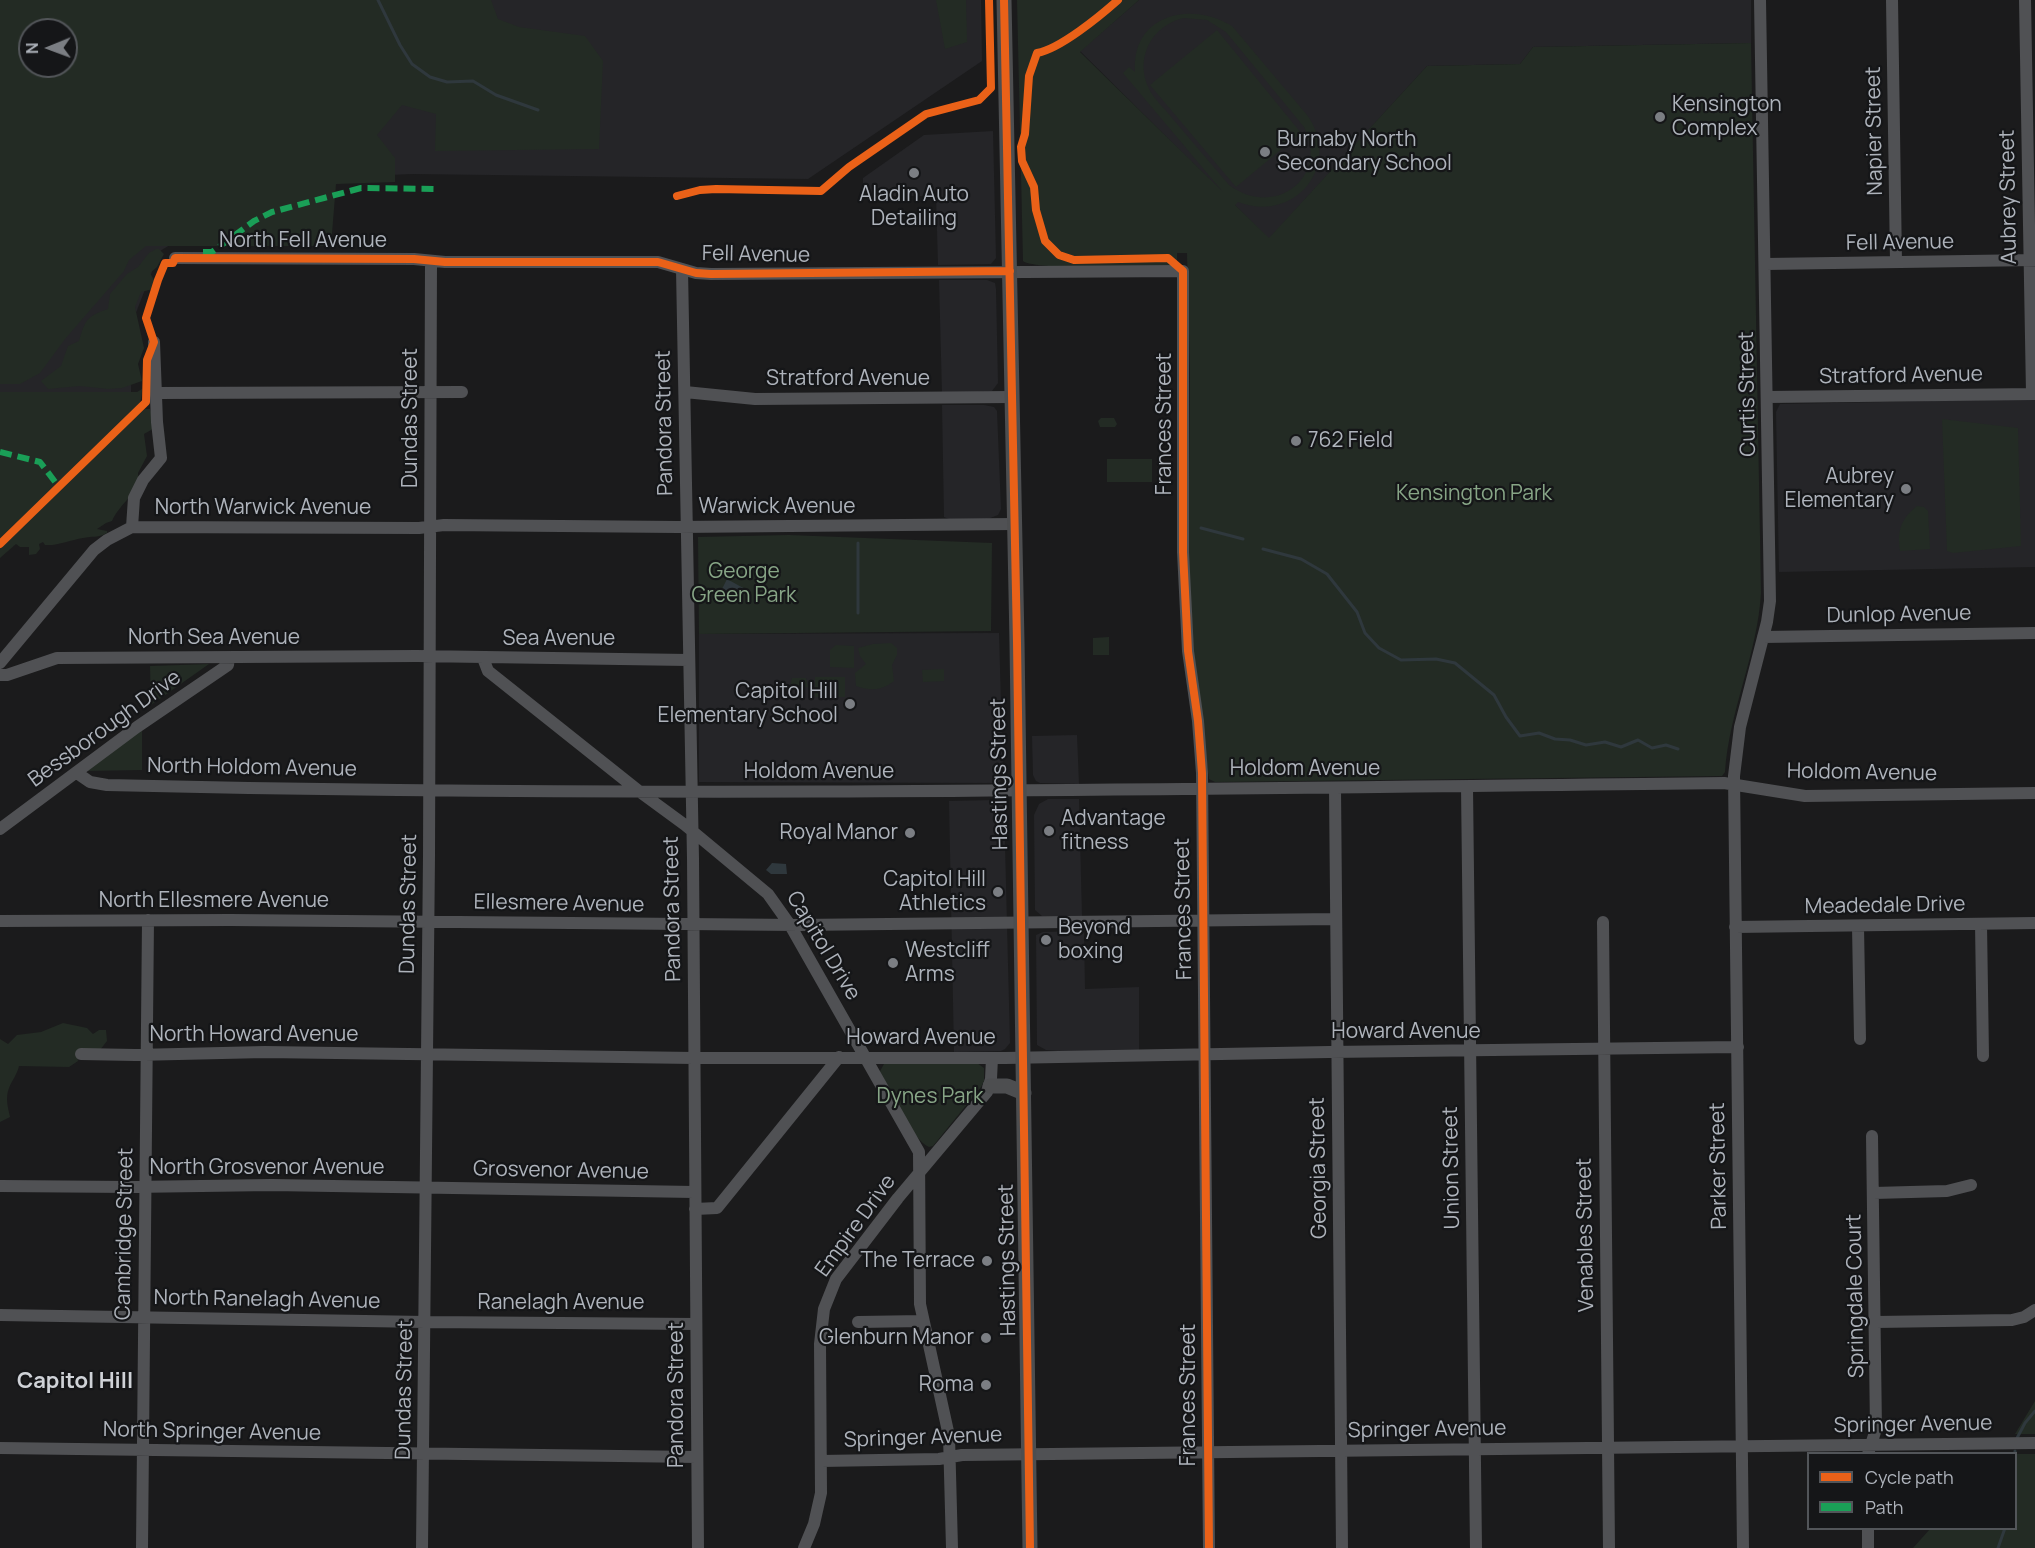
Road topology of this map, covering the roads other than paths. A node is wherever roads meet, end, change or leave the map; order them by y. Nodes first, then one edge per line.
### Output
1 (1004, 0) edge
2 (1760, 0) edge
3 (1892, 0) edge
4 (2025, 0) edge
5 (176, 258) dead end
6 (2032, 260) edge
7 (431, 261) junction
8 (1896, 262) junction
9 (1766, 264) junction
10 (682, 270) junction
11 (1183, 271) joint
12 (1010, 272) junction
13 (154, 342) dead end
14 (462, 392) dead end
15 (685, 392) junction
16 (156, 393) junction
17 (430, 393) junction
18 (2034, 394) edge
19 (1012, 397) junction
20 (1768, 397) junction
21 (1015, 524) junction
22 (686, 526) junction
23 (132, 527) junction
24 (430, 527) junction
25 (2035, 633) edge
26 (1763, 637) junction
27 (430, 656) junction
28 (229, 658) junction
29 (483, 658) junction
30 (688, 660) junction
31 (0, 663) edge
32 (0, 675) edge
33 (77, 773) junction
34 (1734, 784) junction
35 (1467, 787) junction
36 (1335, 788) junction
37 (1201, 789) junction
38 (429, 791) junction
39 (1018, 791) junction
40 (640, 792) junction
41 (691, 792) junction
42 (2035, 793) edge
43 (0, 829) edge
44 (692, 831) junction
45 (1336, 919) junction
46 (148, 920) junction
47 (0, 921) edge
48 (429, 922) junction
49 (1203, 922) junction
50 (1603, 922) dead end
51 (1021, 923) junction
52 (2035, 923) edge
53 (1981, 924) junction
54 (693, 925) junction
55 (790, 925) junction
56 (1858, 926) junction
57 (1735, 927) junction
58 (1860, 1039) dead end
59 (1738, 1047) junction
60 (1604, 1050) junction
61 (1471, 1051) junction
62 (1337, 1052) junction
63 (81, 1054) dead end
64 (146, 1054) junction
65 (1204, 1054) junction
66 (427, 1055) junction
67 (1983, 1056) dead end
68 (839, 1057) junction
69 (866, 1057) junction
70 (1024, 1057) junction
71 (694, 1058) junction
72 (992, 1058) junction
73 (990, 1086) junction
74 (1024, 1093) junction
75 (1872, 1136) dead end
76 (920, 1171) junction
77 (1971, 1185) dead end
78 (0, 1186) edge
79 (145, 1187) junction
80 (427, 1188) junction
81 (694, 1192) junction
82 (1874, 1193) junction
83 (694, 1209) junction
84 (2035, 1310) edge
85 (0, 1315) edge
86 (144, 1317) junction
87 (922, 1321) junction
88 (425, 1322) junction
89 (858, 1322) dead end
90 (1876, 1322) junction
91 (696, 1324) junction
92 (2035, 1443) edge
93 (1742, 1446) junction
94 (1607, 1447) junction
95 (0, 1448) edge
96 (1475, 1449) junction
97 (1870, 1449) edge
98 (143, 1450) junction
99 (1208, 1451) junction
100 (1341, 1451) junction
101 (1029, 1454) junction
102 (423, 1455) junction
103 (697, 1457) junction
104 (951, 1457) junction
105 (821, 1461) junction
106 (1868, 1530) edge
107 (142, 1548) edge
108 (422, 1548) edge
109 (698, 1548) edge
110 (804, 1548) edge
111 (952, 1548) edge
112 (1030, 1548) edge
113 (1209, 1548) edge
114 (1342, 1548) edge
115 (1476, 1548) edge
116 (1609, 1548) edge
117 (1743, 1548) edge
118 (1868, 1548) edge

1 - 12 main road, Hastings Street
2 - 9 street, Curtis Street
3 - 8 street, Napier Street
4 - 6 street, Aubrey Street
5 - 7 street, North Fell Avenue
6 - 8 street, Fell Avenue
6 - 18 street, Aubrey Street
7 - 10 street, Fell Avenue
7 - 17 street, Dundas Street
8 - 9 street, Fell Avenue
9 - 20 street, Curtis Street
10 - 12 street, Fell Avenue
10 - 15 street, Pandora Street
11 - 12 street, Fell Avenue
11 - 37 street, Frances Street
12 - 19 main road, Hastings Street
13 - 16 street
14 - 17 street
15 - 19 street, Stratford Avenue
15 - 22 street, Pandora Street
16 - 17 street
16 - 23 street
17 - 24 street, Dundas Street
18 - 20 street, Stratford Avenue
19 - 21 main road, Hastings Street
20 - 26 street, Curtis Street
21 - 22 street, Warwick Avenue
21 - 39 main road, Hastings Street
22 - 24 street, Warwick Avenue
22 - 30 street, Pandora Street
23 - 24 street, North Warwick Avenue
23 - 31 street
24 - 27 street, Dundas Street
25 - 26 street, Dunlop Avenue
26 - 34 street, Curtis Street
27 - 28 street, North Sea Avenue
27 - 29 street, Sea Avenue
27 - 38 street, Dundas Street
28 - 32 street, North Sea Avenue
28 - 33 street, Bessborough Drive
29 - 30 street, Sea Avenue
29 - 40 street, Capitol Drive
30 - 41 street, Pandora Street
33 - 38 street, North Holdom Avenue
33 - 43 street, Bessborough Drive
34 - 35 street, Holdom Avenue
34 - 42 street, Holdom Avenue
34 - 57 street, Parker Street
35 - 36 street, Holdom Avenue
35 - 61 street, Union Street
36 - 37 street, Holdom Avenue
36 - 45 street, Georgia Street
37 - 39 street, Holdom Avenue
37 - 49 street, Frances Street
38 - 40 street, Holdom Avenue
38 - 48 street, Dundas Street
39 - 41 street, Holdom Avenue
39 - 51 main road, Hastings Street
40 - 41 street, Holdom Avenue
40 - 44 street, Capitol Drive
41 - 44 street, Pandora Street
44 - 54 street, Pandora Street
44 - 55 street, Capitol Drive
45 - 49 street, Ellesmere Avenue
45 - 62 street, Georgia Street
46 - 47 street, North Ellesmere Avenue
46 - 48 street, North Ellesmere Avenue
46 - 64 street, Cambridge Street
48 - 54 street, Ellesmere Avenue
48 - 66 street, Dundas Street
49 - 51 street, Ellesmere Avenue
49 - 65 street, Frances Street
50 - 60 street, Venables Street
51 - 55 street, Ellesmere Avenue
51 - 70 main road, Hastings Street
52 - 53 street, Meadedale Drive
53 - 56 street, Meadedale Drive
53 - 67 street
54 - 55 street, Ellesmere Avenue
54 - 71 street, Pandora Street
55 - 69 street, Capitol Drive
56 - 57 street, Meadedale Drive
56 - 58 street
57 - 59 street, Parker Street
59 - 60 street, Howard Avenue
59 - 93 street, Parker Street
60 - 61 street, Howard Avenue
60 - 94 street, Venables Street
61 - 62 street, Howard Avenue
61 - 96 street, Union Street
62 - 65 street, Howard Avenue
62 - 100 street, Georgia Street
63 - 64 street, North Howard Avenue
64 - 66 street, North Howard Avenue
64 - 79 street, Cambridge Street
65 - 70 street, Howard Avenue
65 - 99 street, Frances Street
66 - 71 street, Howard Avenue
66 - 80 street, Dundas Street
68 - 69 street, Howard Avenue
68 - 71 street, Howard Avenue
68 - 83 street
69 - 72 street, Howard Avenue
69 - 76 street, Capitol Drive
70 - 72 street, Howard Avenue
70 - 74 main road, Hastings Street
71 - 81 street, Pandora Street
72 - 73 street
73 - 74 main road
73 - 76 street, Empire Drive
74 - 101 main road, Hastings Street
75 - 82 street, Springdale Court
76 - 87 street, Capitol Drive
76 - 105 street, Empire Drive
77 - 82 street
78 - 79 street, North Grosvenor Avenue
79 - 80 street, North Grosvenor Avenue
79 - 86 street, Cambridge Street
80 - 81 street, Grosvenor Avenue
80 - 88 street, Dundas Street
81 - 83 street, Pandora Street
82 - 90 street, Springdale Court
83 - 91 street, Pandora Street
84 - 90 street
85 - 86 street, North Ranelagh Avenue
86 - 88 street, North Ranelagh Avenue
86 - 98 street, Cambridge Street
87 - 89 street
87 - 104 street, Capitol Drive
88 - 91 street, Ranelagh Avenue
88 - 102 street, Dundas Street
90 - 97 street, Springdale Court
91 - 103 street, Pandora Street
92 - 97 street, Springer Avenue
93 - 94 street, Springer Avenue
93 - 97 street, Springer Avenue
93 - 117 street, Parker Street
94 - 96 street, Springer Avenue
94 - 116 street, Venables Street
95 - 98 street, North Springer Avenue
96 - 100 street, Springer Avenue
96 - 115 street, Union Street
98 - 102 street, North Springer Avenue
98 - 107 street, Cambridge Street
99 - 100 street, Springer Avenue
99 - 101 street, Springer Avenue
99 - 113 street, Frances Street
100 - 114 street, Georgia Street
101 - 104 street, Springer Avenue
101 - 112 main road, Hastings Street
102 - 103 street
102 - 108 street, Dundas Street
103 - 109 street, Pandora Street
104 - 105 street, Springer Avenue
104 - 111 street, Capitol Drive
105 - 110 street, Empire Drive
106 - 118 street

